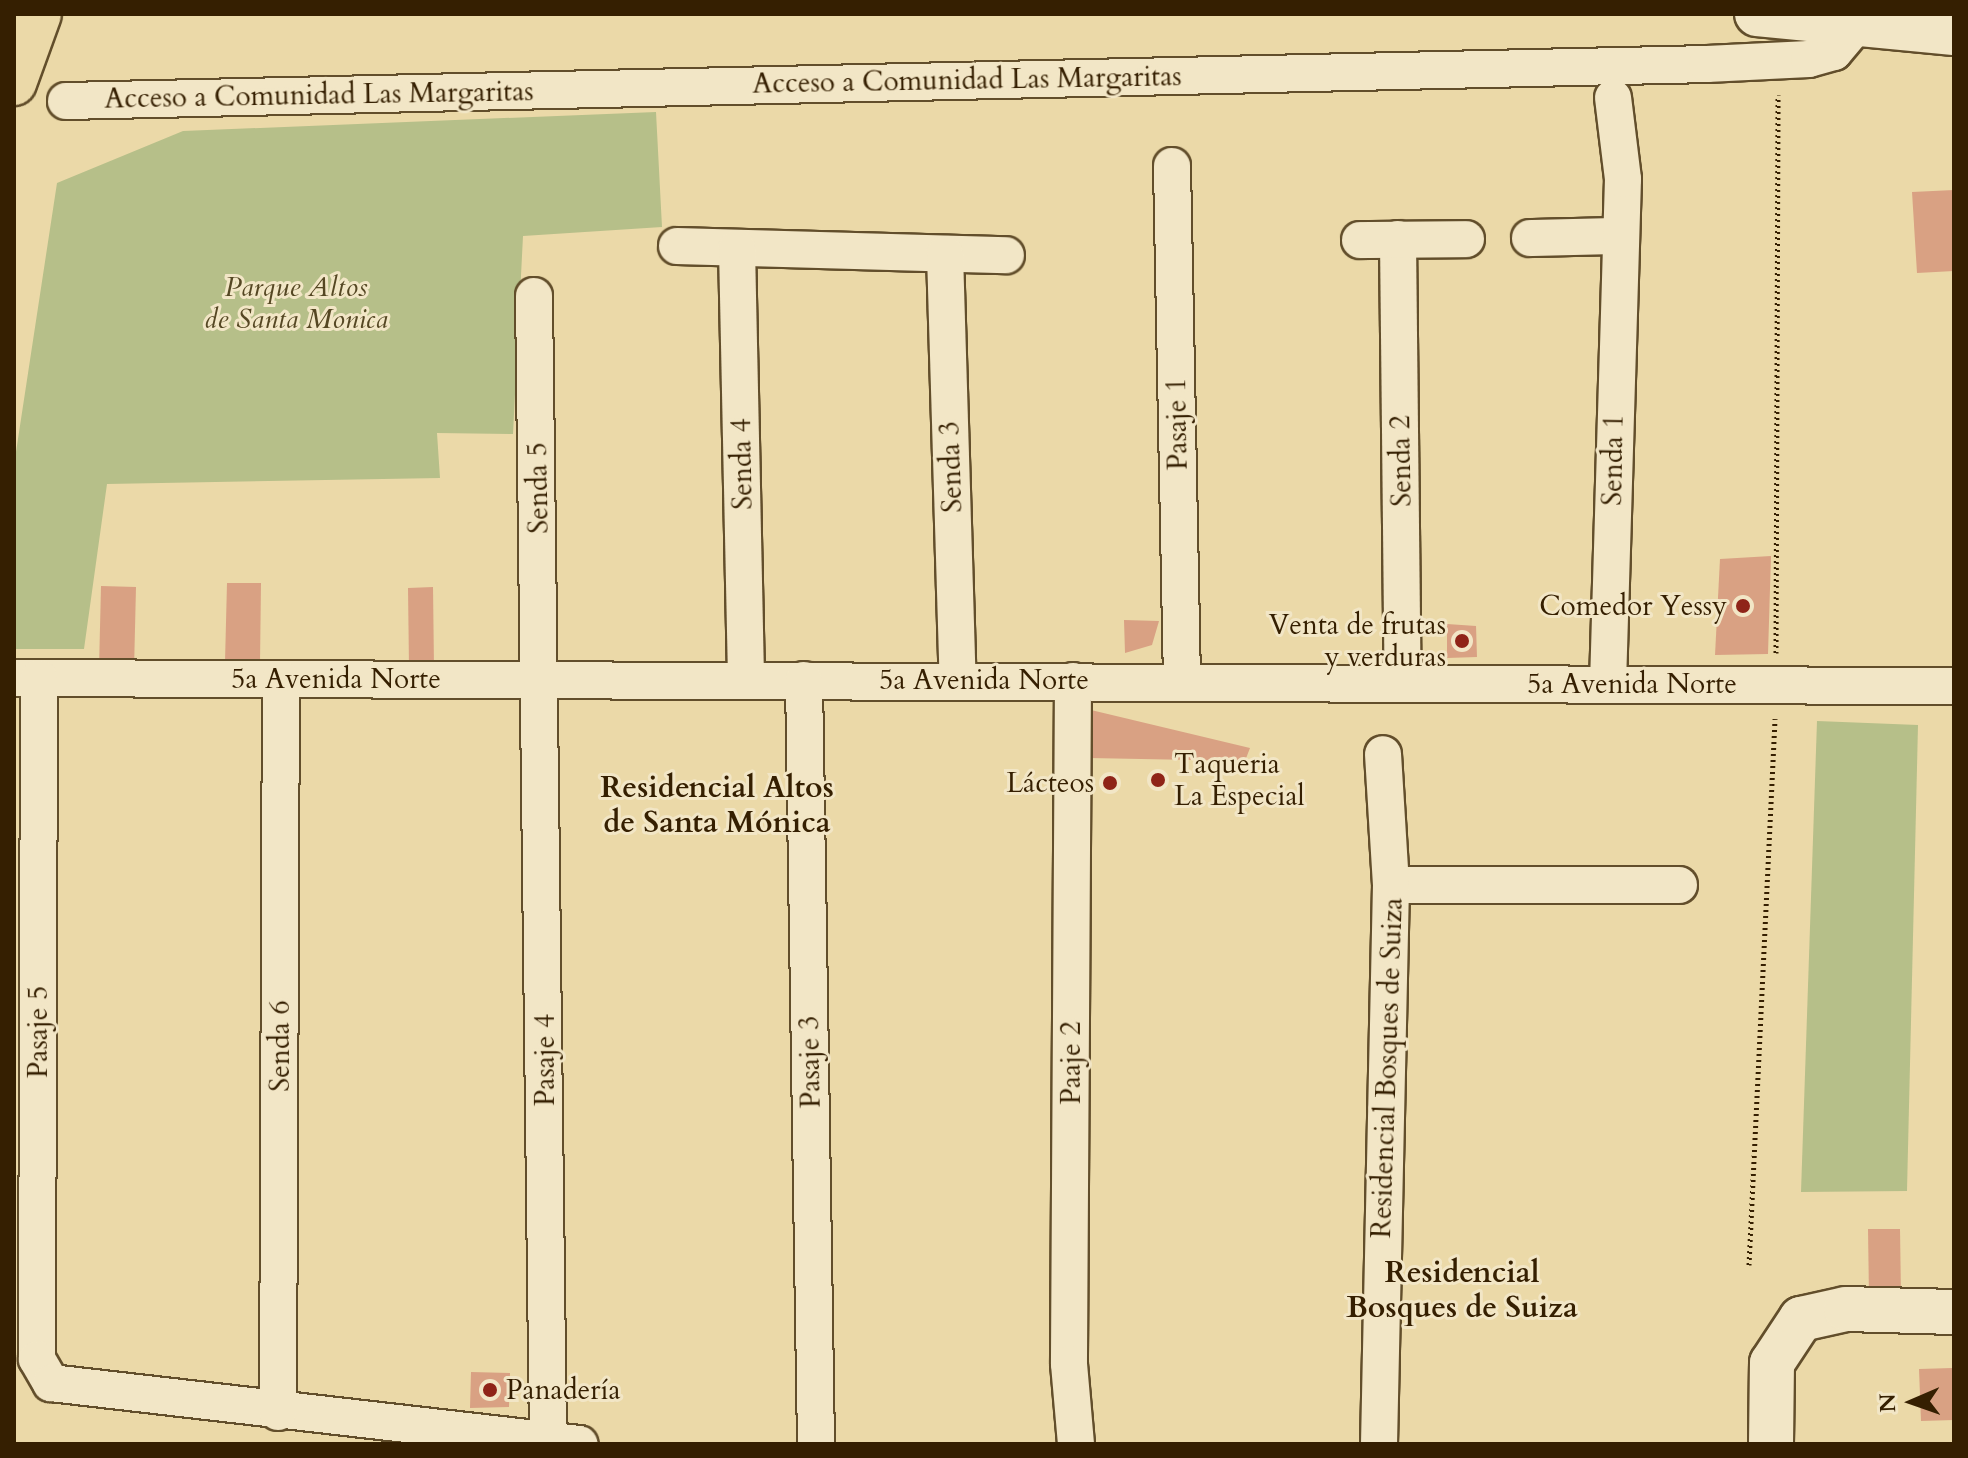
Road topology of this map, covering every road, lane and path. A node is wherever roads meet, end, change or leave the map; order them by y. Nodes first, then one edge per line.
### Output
1 (39, 14) edge
2 (1757, 14) edge
3 (1855, 21) edge
4 (1954, 33) edge
5 (14, 83) edge
6 (1613, 98) dead end
7 (66, 101) dead end
8 (1172, 166) dead end
9 (1617, 236) junction
10 (1530, 238) dead end
11 (1398, 239) junction
12 (1466, 239) dead end
13 (1360, 240) dead end
14 (677, 246) dead end
15 (737, 248) junction
16 (945, 254) junction
17 (1006, 255) dead end
18 (534, 296) dead end
19 (27, 678) edge
20 (281, 679) junction
21 (543, 680) junction
22 (746, 680) junction
23 (804, 680) junction
24 (958, 680) junction
25 (1073, 681) junction
26 (1182, 681) junction
27 (1403, 683) junction
28 (1608, 684) junction
29 (1954, 686) edge
30 (1383, 754) dead end
31 (1391, 885) junction
32 (1679, 885) dead end
33 (1954, 1312) edge
34 (278, 1412) junction
35 (564, 1442) edge
36 (816, 1444) edge
37 (1076, 1444) edge
38 (1379, 1444) edge
39 (1771, 1444) edge

1 - 5 highway
2 - 3 street
3 - 4 street
3 - 7 street, Acceso a Comunidad Las Margaritas
6 - 9 street, Senda 1
8 - 26 street, Pasaje 1
9 - 10 street
9 - 28 street, Senda 1
11 - 12 street
11 - 13 street
11 - 27 street, Senda 2
14 - 15 street
15 - 16 street
15 - 22 street, Senda 4
16 - 17 street
16 - 24 street, Senda 3
18 - 21 street, Senda 5
19 - 20 street, 5a Avenida Norte
19 - 34 street, Pasaje 5
20 - 21 street, 5a Avenida Norte
20 - 34 street, Senda 6
21 - 22 street, 5a Avenida Norte
21 - 35 street, Pasaje 4
22 - 23 street, 5a Avenida Norte
23 - 24 street, 5a Avenida Norte
23 - 36 street, Pasaje 3
24 - 25 street, 5a Avenida Norte
25 - 26 street, 5a Avenida Norte
25 - 37 street, Paaje 2
26 - 27 street, 5a Avenida Norte
27 - 28 street, 5a Avenida Norte
28 - 29 street, 5a Avenida Norte
30 - 31 street
31 - 32 street, Residencial Bosques de Suiza
31 - 38 street, Residencial Bosques de Suiza
33 - 39 street
34 - 35 street

